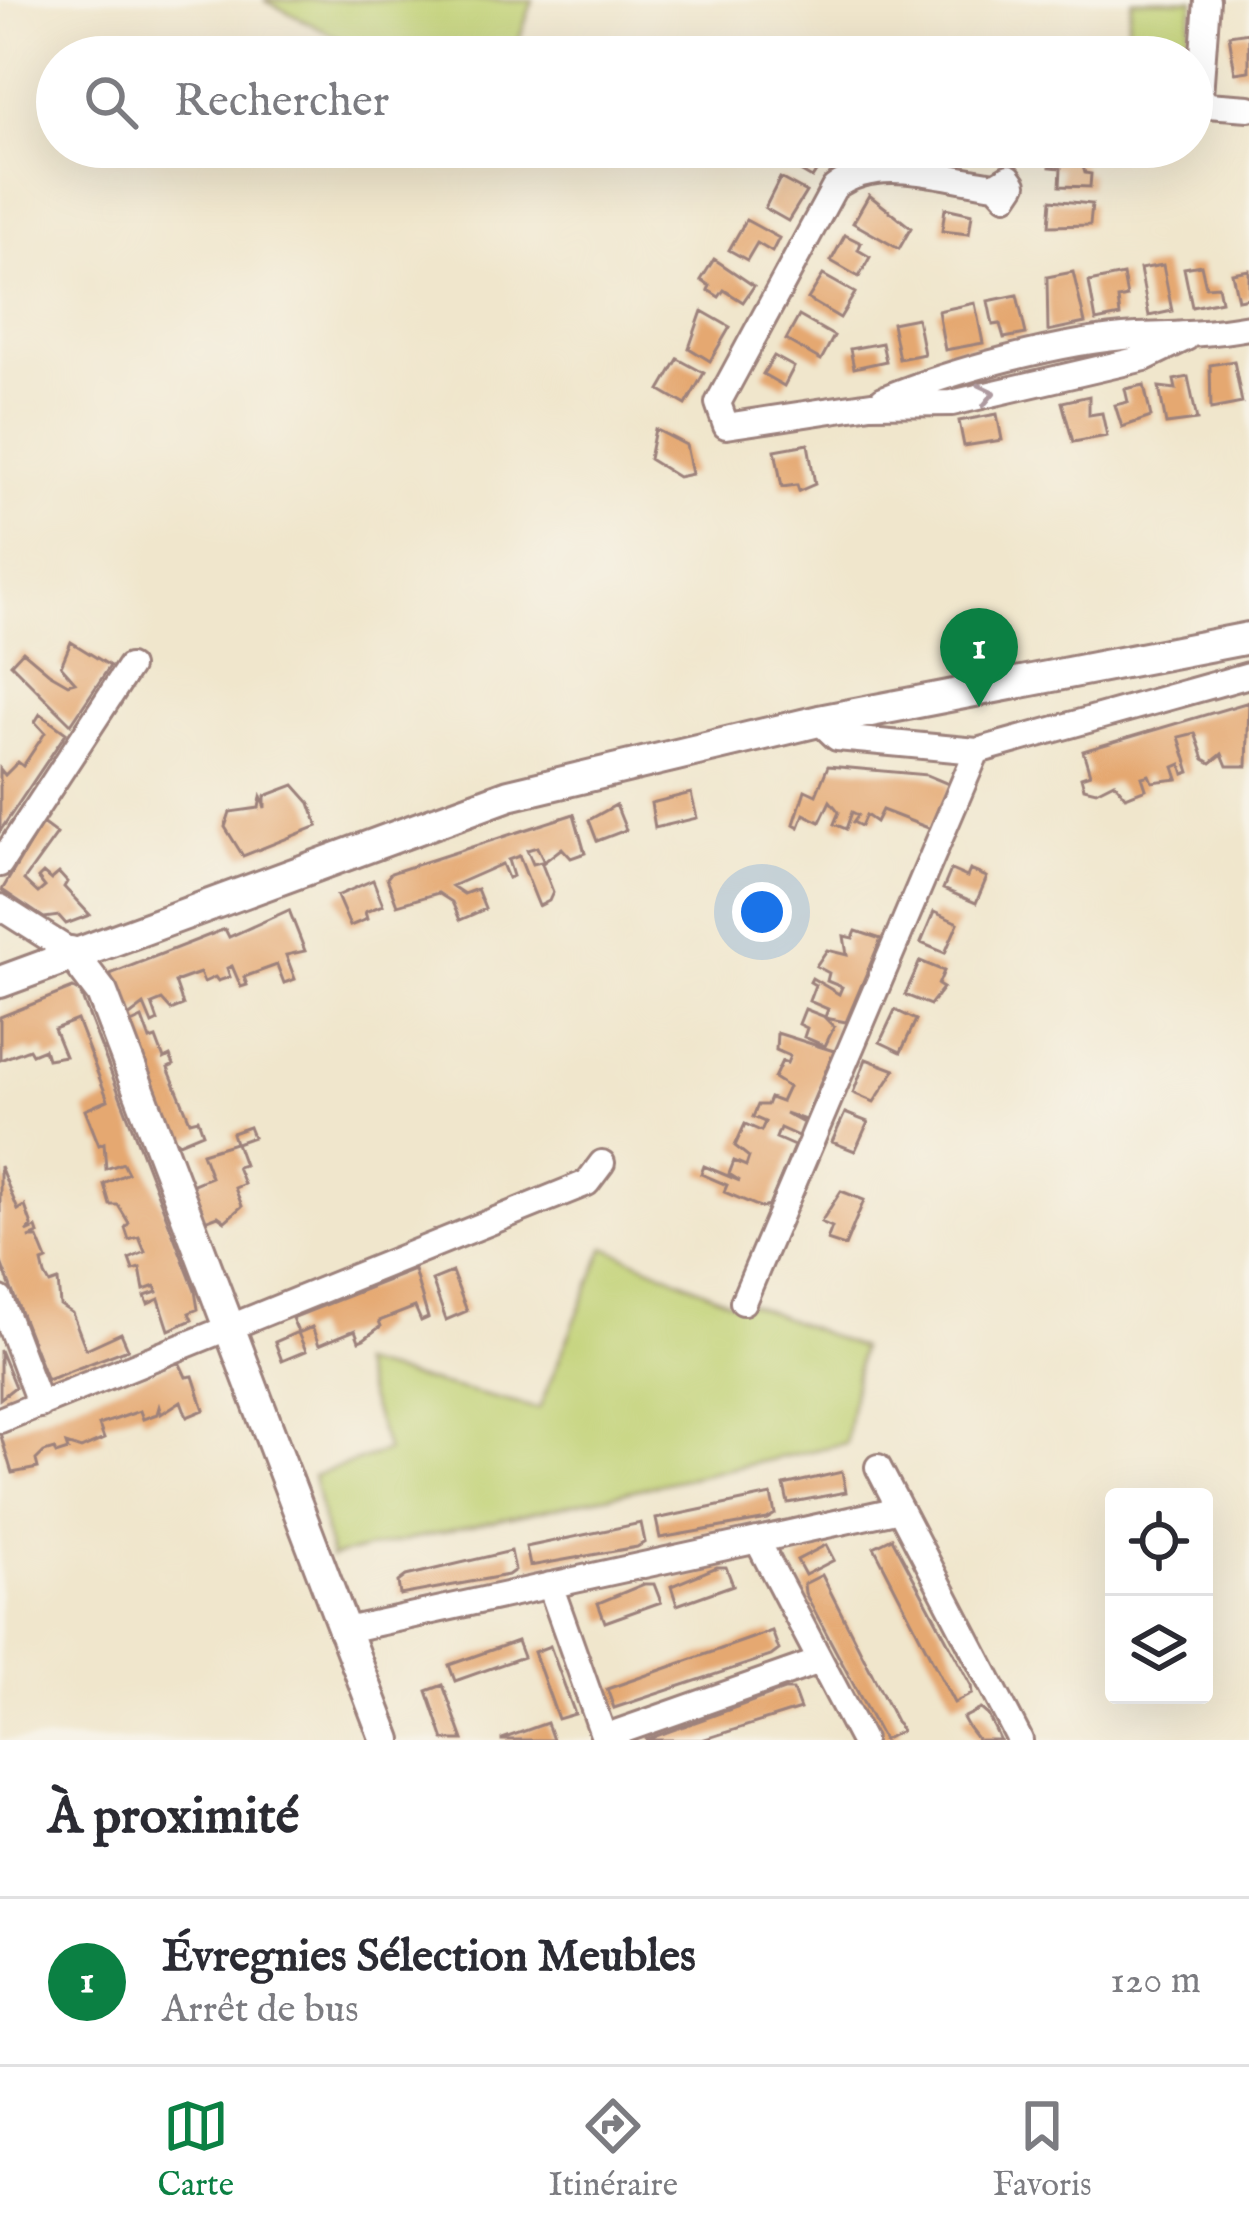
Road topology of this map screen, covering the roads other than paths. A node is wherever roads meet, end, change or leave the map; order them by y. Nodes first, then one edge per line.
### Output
1 (1208, 0) edge
2 (1205, 36) edge
3 (1213, 105) edge
4 (1249, 108) edge
5 (996, 185) dead end
6 (1249, 327) edge
7 (1249, 638) edge
8 (129, 667) dead end
9 (1249, 675) edge
10 (819, 721) junction
11 (977, 751) junction
12 (0, 864) edge
13 (0, 907) edge
14 (71, 952) junction
15 (0, 982) edge
16 (602, 1163) dead end
17 (0, 1299) edge
18 (743, 1302) dead end
19 (227, 1326) junction
20 (40, 1405) junction
21 (0, 1420) edge
22 (878, 1467) dead end
23 (900, 1509) junction
24 (757, 1540) junction
25 (550, 1585) junction
26 (341, 1631) junction
27 (820, 1661) junction
28 (604, 1739) edge
29 (386, 1740) edge
30 (862, 1740) edge
31 (1020, 1740) edge

1 - 2 street
3 - 4 street
5 - 6 street
7 - 10 main road
8 - 12 street
9 - 11 street
10 - 11 street
10 - 14 main road
11 - 18 street
13 - 14 street
14 - 15 main road
14 - 19 main road
16 - 19 street
17 - 20 street
19 - 20 street
19 - 26 main road
20 - 21 street
22 - 23 street
23 - 24 street
23 - 31 street
24 - 25 street
24 - 27 street
25 - 26 street
25 - 28 street
26 - 29 main road
27 - 28 street
27 - 30 street

